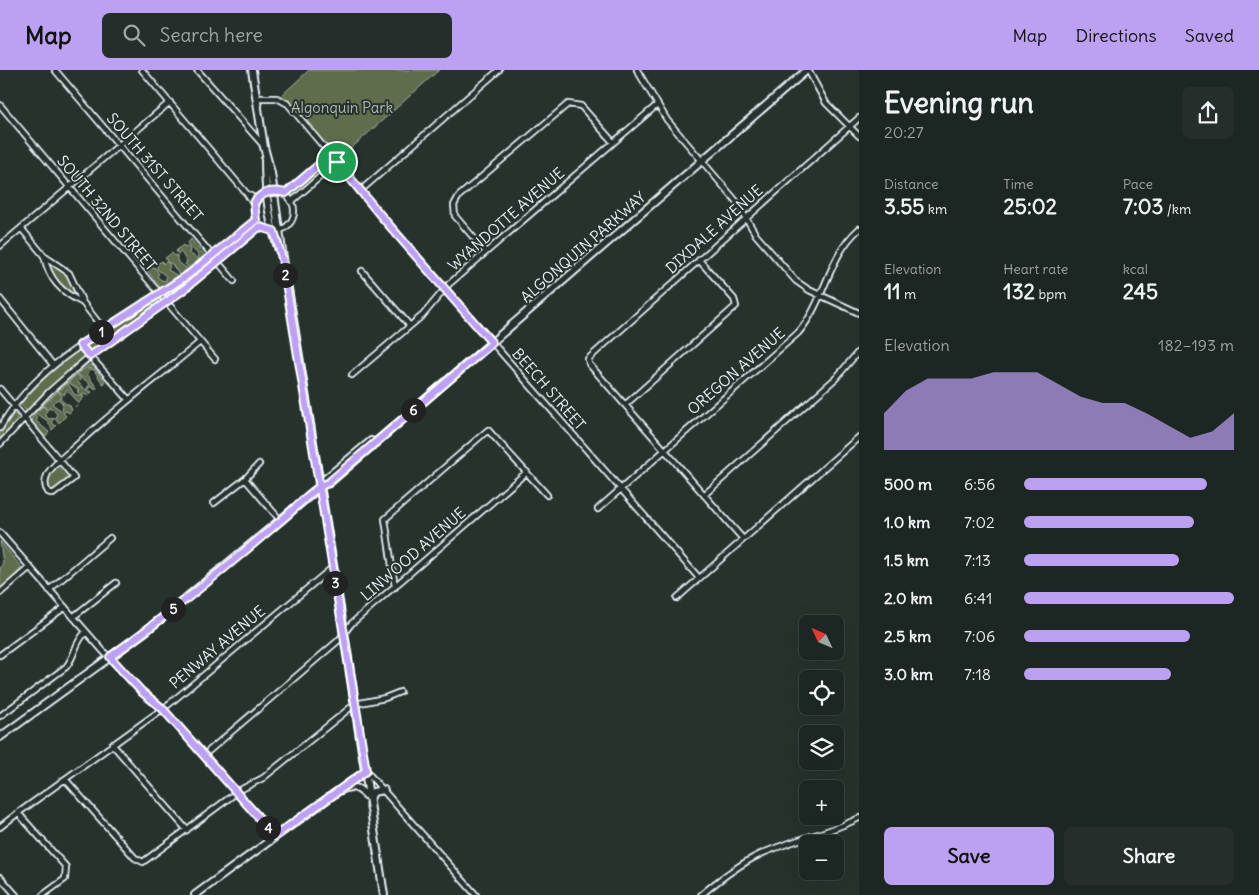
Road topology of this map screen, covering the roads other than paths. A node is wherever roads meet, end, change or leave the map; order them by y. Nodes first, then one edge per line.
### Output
1 (55, 70) edge
2 (142, 70) edge
3 (197, 70) edge
4 (252, 70) edge
5 (499, 70) edge
6 (637, 70) edge
7 (808, 70) edge
8 (257, 98) junction
9 (170, 102) junction
10 (0, 105) edge
11 (657, 105) junction
12 (859, 118) edge
13 (849, 126) junction
14 (859, 136) edge
15 (613, 142) junction
16 (120, 145) junction
17 (264, 147) junction
18 (329, 156) junction
19 (702, 161) junction
20 (337, 162) junction
21 (70, 188) junction
22 (360, 191) junction
23 (271, 192) junction
24 (286, 193) junction
25 (247, 194) junction
26 (256, 199) junction
27 (291, 202) junction
28 (254, 205) junction
29 (746, 218) junction
30 (256, 220) junction
31 (259, 227) junction
32 (21, 228) junction
33 (859, 229) edge
34 (277, 230) junction
35 (0, 246) edge
36 (486, 252) junction
37 (44, 256) junction
38 (214, 256) junction
39 (699, 260) junction
40 (219, 262) junction
41 (362, 271) dead end
42 (234, 281) dead end
43 (445, 289) junction
44 (160, 294) junction
45 (821, 296) junction
46 (0, 299) edge
47 (167, 302) junction
48 (83, 303) junction
49 (859, 313) edge
50 (410, 326) junction
51 (104, 330) junction
52 (200, 342) junction
53 (492, 343) junction
54 (80, 345) junction
55 (859, 351) edge
56 (90, 356) junction
57 (215, 359) dead end
58 (53, 365) junction
59 (352, 375) dead end
60 (0, 389) edge
61 (129, 400) junction
62 (624, 405) junction
63 (14, 406) junction
64 (24, 418) junction
65 (0, 428) edge
66 (859, 437) edge
67 (0, 444) edge
68 (664, 451) junction
69 (60, 460) junction
70 (259, 464) dead end
71 (527, 472) junction
72 (246, 479) junction
73 (321, 486) junction
74 (621, 489) junction
75 (547, 495) dead end
76 (704, 495) junction
77 (214, 503) dead end
78 (598, 509) dead end
79 (281, 520) junction
80 (0, 533) edge
81 (110, 538) dead end
82 (743, 539) junction
83 (30, 567) junction
84 (333, 567) junction
85 (699, 578) junction
86 (116, 583) dead end
87 (395, 587) junction
88 (49, 590) junction
89 (0, 593) edge
90 (677, 598) dead end
91 (65, 607) junction
92 (74, 617) junction
93 (86, 632) junction
94 (344, 633) junction
95 (0, 655) edge
96 (110, 657) junction
97 (400, 692) dead end
98 (355, 704) junction
99 (162, 708) junction
100 (0, 716) edge
101 (0, 737) edge
102 (112, 744) junction
103 (204, 755) junction
104 (366, 771) junction
105 (65, 779) junction
106 (384, 790) junction
107 (237, 793) junction
108 (331, 794) junction
109 (370, 799) junction
110 (18, 813) junction
111 (859, 818) edge
112 (0, 827) edge
113 (187, 830) junction
114 (275, 836) junction
115 (0, 877) edge
116 (16, 895) edge
117 (43, 895) edge
118 (195, 895) edge
119 (384, 895) edge
120 (476, 895) edge
121 (701, 895) edge

1 - 16 street, SOUTH 31ST STREET
2 - 9 street
3 - 17 street
4 - 8 main road
5 - 22 street
6 - 11 street
7 - 13 street
7 - 19 main road, ALGONQUIN PARKWAY
8 - 17 main road
8 - 18 street, BEECH STREET
9 - 16 street
9 - 25 street
10 - 21 street, SOUTH 32ND STREET
11 - 15 street, WYANDOTTE AVENUE
11 - 19 street
12 - 13 street, DIXDALE AVENUE
13 - 14 street
13 - 29 street, DIXDALE AVENUE
15 - 36 street, WYANDOTTE AVENUE
15 - 36 street
16 - 21 street
16 - 38 street, SOUTH 31ST STREET
17 - 23 main road
18 - 20 street, BEECH STREET
18 - 24 street
19 - 29 street
19 - 53 main road, ALGONQUIN PARKWAY
20 - 22 street, BEECH STREET
20 - 27 street
21 - 32 street
21 - 44 street, SOUTH 32ND STREET
22 - 43 street, BEECH STREET
23 - 24 street
23 - 26 street
23 - 34 main road
24 - 27 street
25 - 26 street
25 - 28 street
26 - 28 street
27 - 34 street
28 - 30 street
29 - 39 street, DIXDALE AVENUE
29 - 45 street
30 - 31 street
30 - 38 street
31 - 34 street
31 - 40 street
32 - 35 street
32 - 37 street
33 - 45 street, OREGON AVENUE
34 - 73 main road
36 - 43 street, WYANDOTTE AVENUE
37 - 48 street
37 - 48 street
38 - 40 street, SOUTH 31ST STREET
38 - 44 street
39 - 62 street, DIXDALE AVENUE
39 - 62 street
40 - 42 street, SOUTH 31ST STREET
40 - 47 street
41 - 50 street
43 - 50 street, WYANDOTTE AVENUE
43 - 53 street, BEECH STREET
44 - 47 street, SOUTH 32ND STREET
44 - 51 street
45 - 49 street
45 - 68 street, OREGON AVENUE
46 - 58 street
47 - 52 street, SOUTH 32ND STREET
47 - 56 street
48 - 51 street
50 - 59 street, WYANDOTTE AVENUE
51 - 54 street
52 - 57 street, SOUTH 32ND STREET
52 - 61 street
53 - 73 main road, ALGONQUIN PARKWAY
53 - 74 street, BEECH STREET
54 - 56 street
54 - 58 street
55 - 76 street
56 - 61 street
56 - 64 street
58 - 63 street
60 - 63 street
61 - 69 street
62 - 68 street
63 - 64 street
63 - 65 street
64 - 67 street
64 - 69 street
66 - 82 street
68 - 74 street, OREGON AVENUE
68 - 76 street
69 - 69 street
70 - 72 street
71 - 75 street
71 - 87 street, LINWOOD AVENUE
71 - 87 street
72 - 77 street
72 - 79 street
73 - 79 main road, ALGONQUIN PARKWAY
73 - 84 main road
74 - 78 street, OREGON AVENUE
74 - 85 street, BEECH STREET
76 - 82 street
79 - 96 main road, ALGONQUIN PARKWAY
80 - 83 street
81 - 88 street
82 - 85 street
83 - 88 street
83 - 89 street
84 - 94 main road
84 - 99 street, PENWAY AVENUE
85 - 90 street
86 - 92 street
87 - 94 street, LINWOOD AVENUE
88 - 91 street
91 - 92 street
91 - 95 street
92 - 93 street
93 - 96 street
93 - 100 street
94 - 98 main road
94 - 103 street, LINWOOD AVENUE
96 - 99 street
96 - 101 main road, ALGONQUIN PARKWAY
97 - 98 street
98 - 104 main road
98 - 107 street
99 - 102 street, PENWAY AVENUE
99 - 103 street
102 - 105 street, PENWAY AVENUE
102 - 113 street
103 - 107 street
104 - 106 street
104 - 108 main road
104 - 109 main road
105 - 110 street, PENWAY AVENUE
105 - 113 street
106 - 109 main road
106 - 120 street
107 - 113 street
107 - 114 street
108 - 109 main road
108 - 114 main road
109 - 119 main road
110 - 112 street, PENWAY AVENUE
110 - 117 street
111 - 121 street
114 - 118 main road
115 - 116 street

